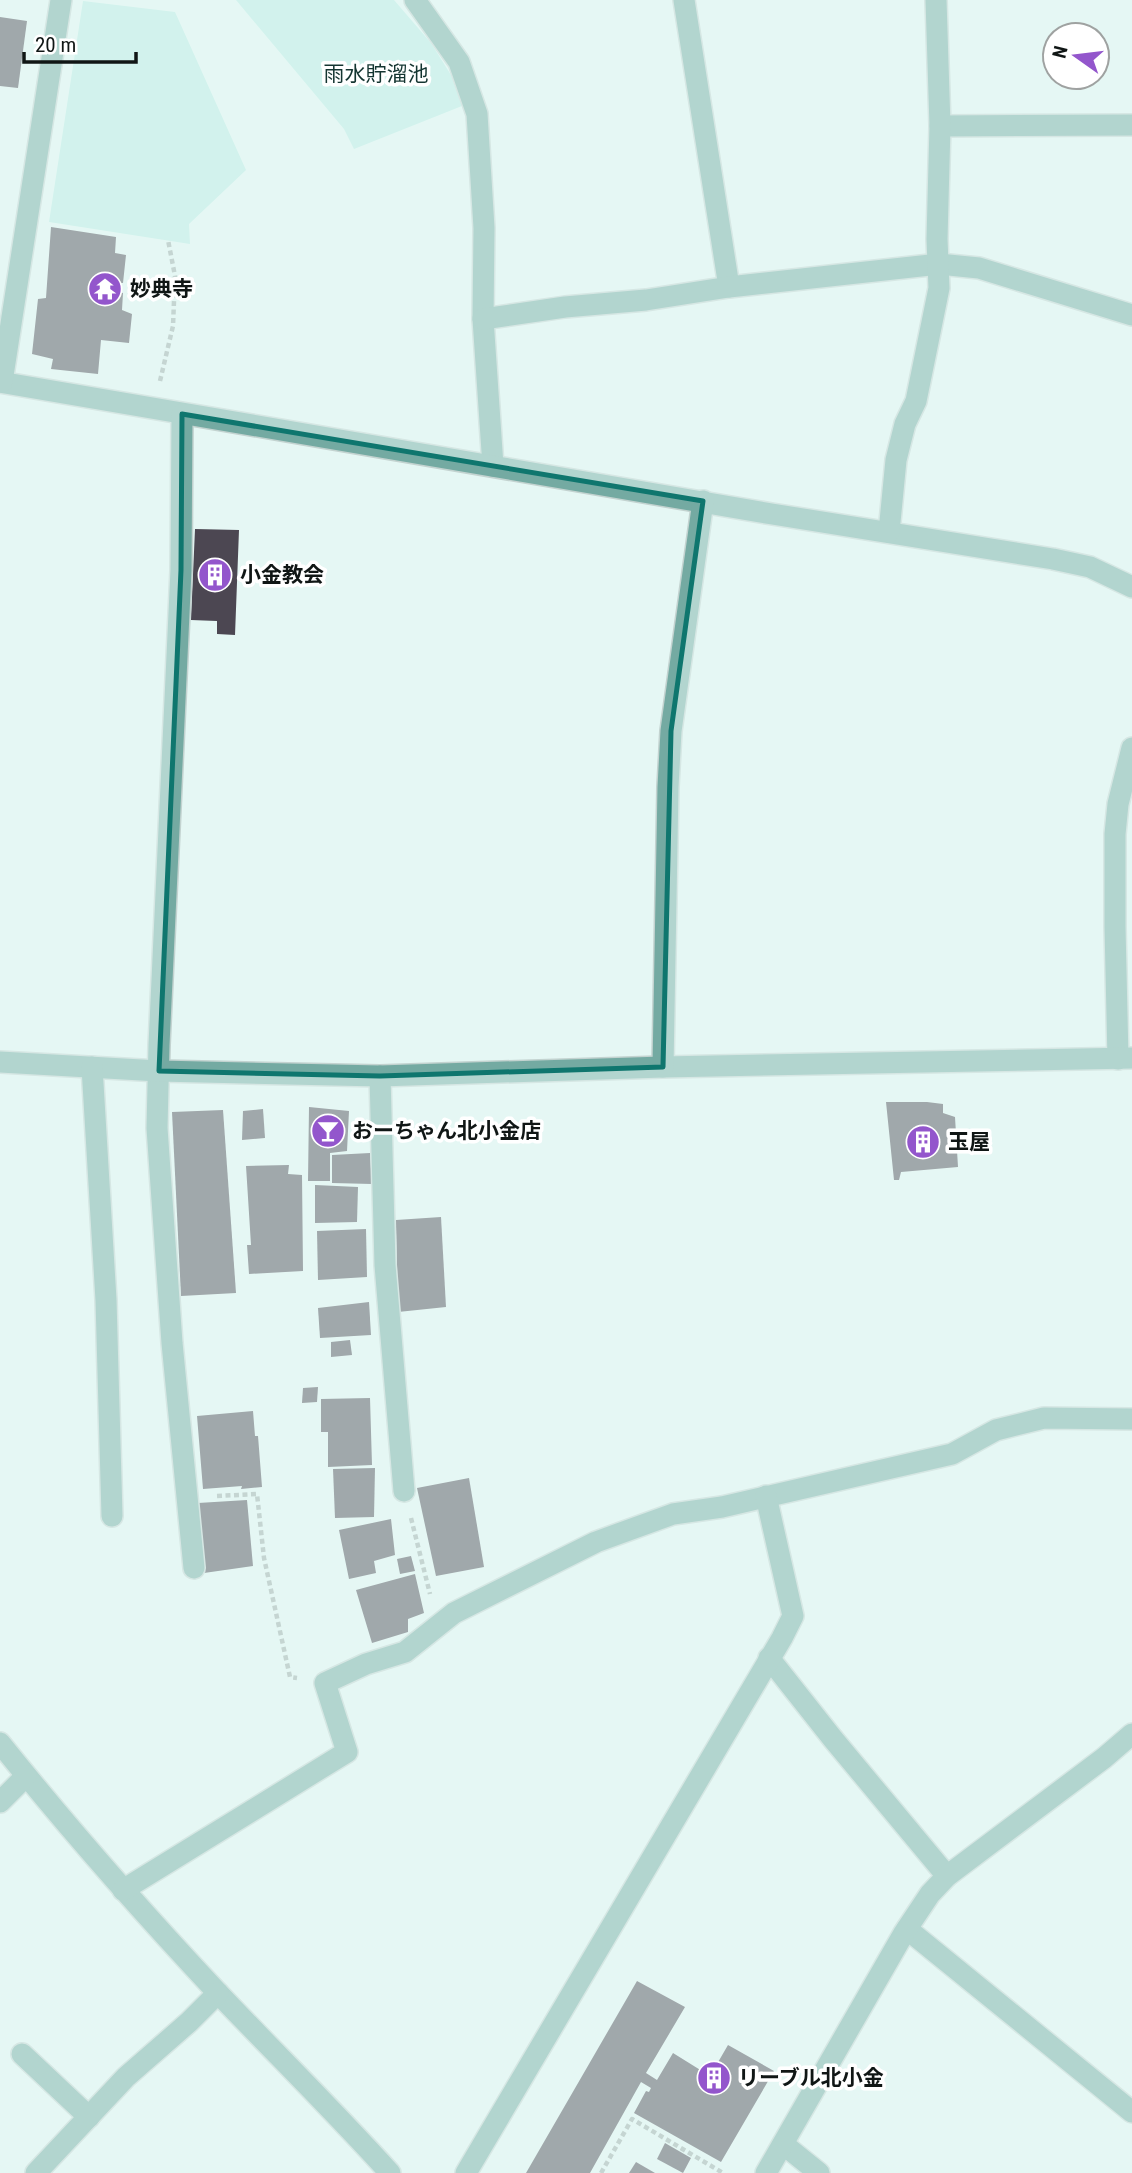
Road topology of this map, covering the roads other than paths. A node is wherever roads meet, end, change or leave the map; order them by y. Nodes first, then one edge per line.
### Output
1 (61, 0) edge
2 (415, 0) edge
3 (684, 0) edge
4 (936, 0) edge
5 (1132, 125) edge
6 (940, 126) junction
7 (939, 264) junction
8 (729, 287) junction
9 (1132, 315) edge
10 (483, 319) junction
11 (1, 382) edge
12 (182, 414) junction
13 (493, 466) junction
14 (703, 501) junction
15 (888, 532) junction
16 (1132, 587) edge
17 (1132, 748) edge
18 (1125, 1058) edge
19 (0, 1062) edge
20 (92, 1067) junction
21 (663, 1068) junction
22 (159, 1071) junction
23 (380, 1076) junction
24 (1132, 1419) edge
25 (404, 1491) road end
26 (766, 1496) junction
27 (112, 1516) dead end
28 (194, 1568) dead end
29 (769, 1658) junction
30 (1132, 1734) edge
31 (0, 1743) edge
32 (26, 1776) junction
33 (0, 1802) edge
34 (947, 1876) junction
35 (124, 1890) junction
36 (907, 1928) junction
37 (218, 1993) junction
38 (22, 2054) dead end
39 (1132, 2112) edge
40 (89, 2117) junction
41 (783, 2144) junction
42 (36, 2173) edge
43 (390, 2173) edge
44 (466, 2173) edge
45 (766, 2173) edge
46 (820, 2173) edge

1 - 11 street
2 - 10 street
3 - 8 street
4 - 6 street
5 - 6 street
6 - 7 street
7 - 8 street
7 - 9 street
7 - 15 street
8 - 10 street
10 - 13 street
11 - 12 street
12 - 13 street
12 - 22 street
13 - 14 street
14 - 15 street
14 - 21 street
15 - 16 street
17 - 18 street
18 - 21 street
19 - 20 street
20 - 22 street
20 - 27 street
21 - 23 street
22 - 23 street
22 - 28 street
23 - 25 street
24 - 26 street
26 - 29 street
26 - 35 street
29 - 34 street
29 - 44 street
30 - 34 street
31 - 32 street
32 - 33 street
32 - 35 street
34 - 36 street
35 - 37 street
36 - 39 street
36 - 41 street
37 - 40 street
37 - 43 street
38 - 40 street
40 - 42 street
41 - 45 street
41 - 46 street

